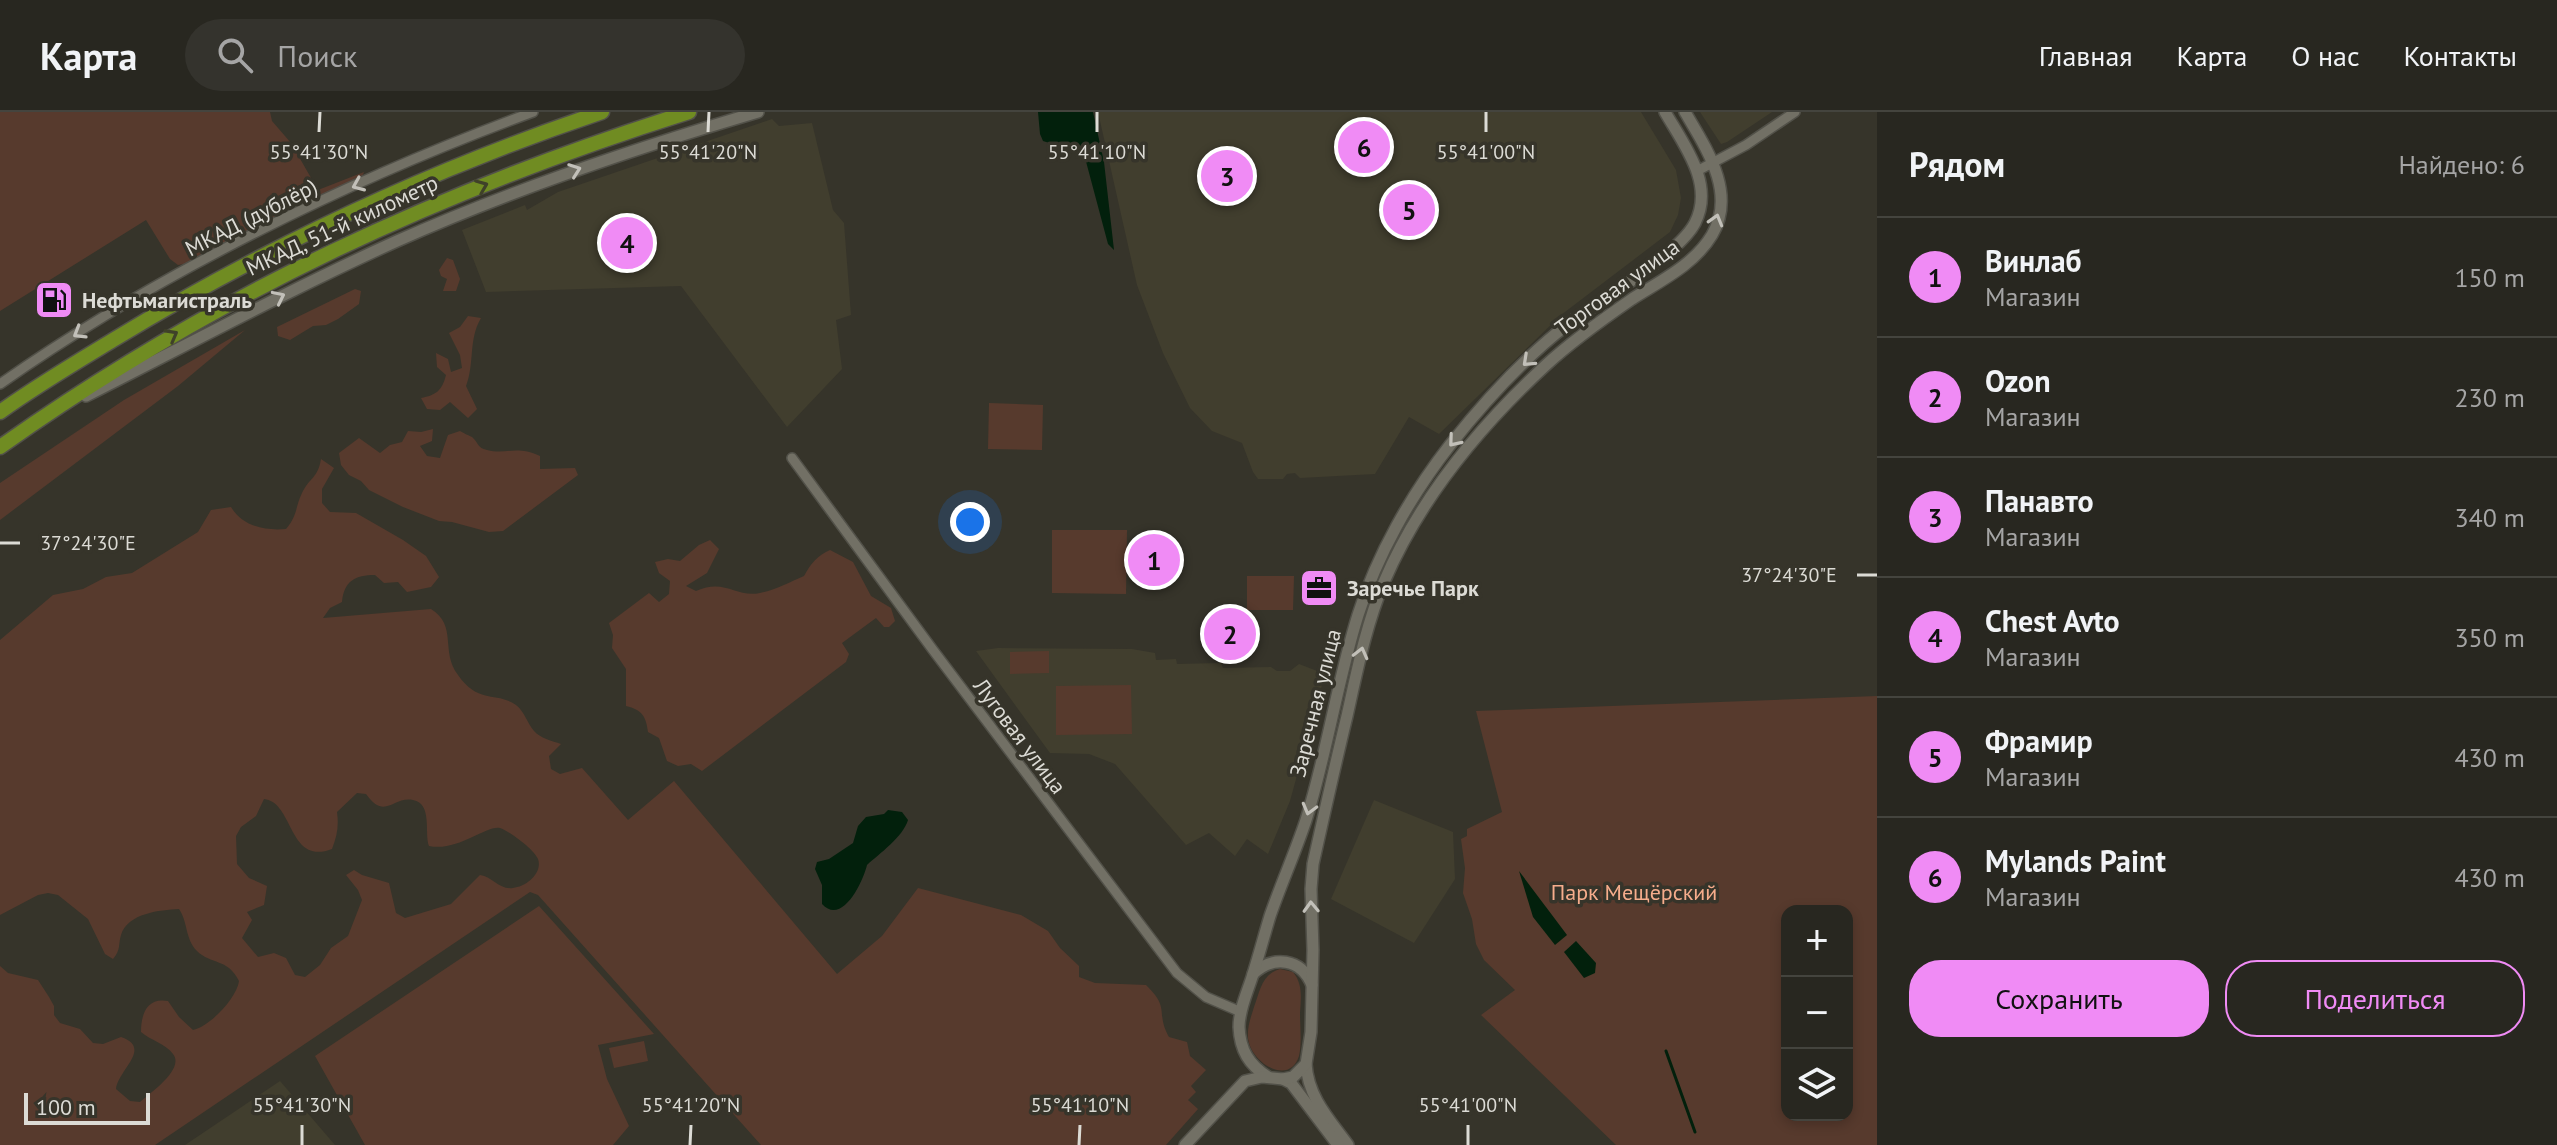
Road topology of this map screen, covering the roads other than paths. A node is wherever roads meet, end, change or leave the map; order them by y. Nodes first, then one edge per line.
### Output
1 (533, 112) edge
2 (602, 112) edge
3 (689, 112) edge
4 (758, 112) edge
5 (1665, 112) edge
6 (1685, 112) edge
7 (1795, 112) edge
8 (1714, 163) junction
9 (1697, 171) junction
10 (1506, 382) joint
11 (0, 384) edge
12 (1518, 394) joint
13 (0, 412) edge
14 (35, 422) junction
15 (0, 447) edge
16 (792, 458) dead end
17 (1253, 974) junction
18 (1312, 985) junction
19 (1241, 1012) junction
20 (1247, 1059) junction
21 (1306, 1064) junction
22 (1268, 1077) junction
23 (1283, 1079) junction
24 (1237, 1087) junction
25 (1185, 1145) edge
26 (1338, 1145) edge
27 (1348, 1145) edge

1 -> 11 street, МКАД (дублёр)
2 - 13 highway, МКАД, 51-й километр
14 -> 3 highway, МКАД, 51-й километр
14 -> 4 street
5 - 9 street, Торговая улица
6 - 8 street, Торговая улица
7 - 8 street
8 - 9 street
12 -> 8 street, Торговая улица
9 -> 10 street, Торговая улица
10 -> 17 street, Заречная улица
18 -> 12 street, Заречная улица
14 - 15 highway, МКАД, 51-й километр
16 - 19 street, Луговая улица
17 - 18 street
17 - 19 street, Заречная улица
18 - 21 street, Заречная улица
19 - 20 street, Заречная улица
20 - 22 street
20 - 24 street, Заречная улица
21 - 23 street
21 - 27 street
22 - 23 street
22 - 24 street
23 - 26 street
24 - 25 street, Заречная улица

